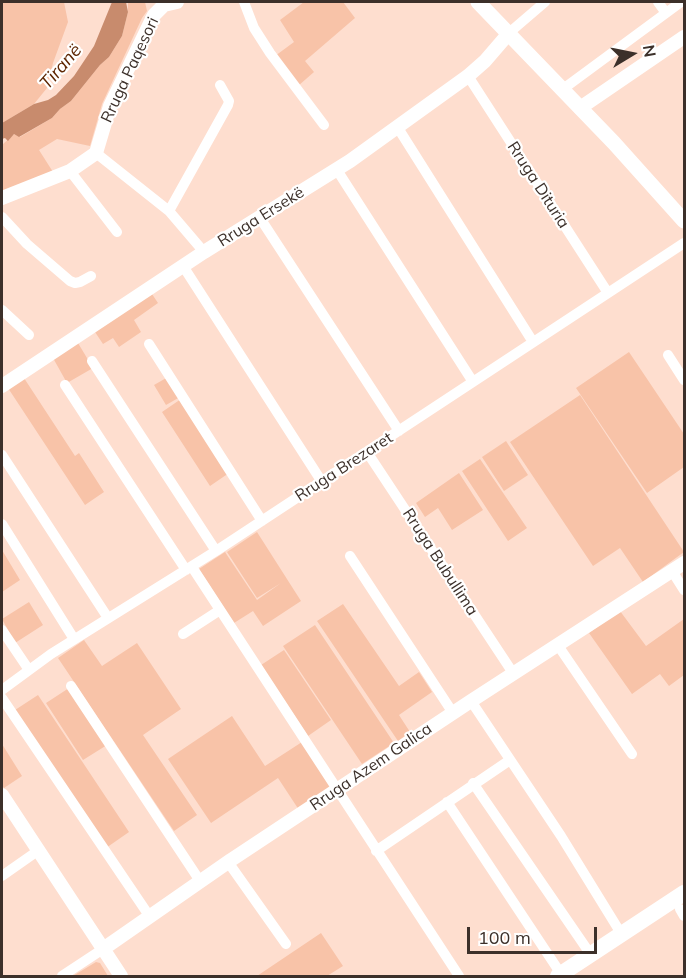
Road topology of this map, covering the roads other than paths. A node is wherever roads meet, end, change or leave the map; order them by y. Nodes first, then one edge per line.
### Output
1 (177, 2) edge
2 (244, 2) edge
3 (478, 2) edge
4 (545, 2) edge
5 (658, 2) edge
6 (681, 2) edge
7 (666, 12) junction
8 (510, 32) junction
9 (683, 41) edge
10 (468, 76) junction
11 (220, 85) dead end
12 (563, 89) junction
13 (580, 108) junction
14 (324, 125) dead end
15 (398, 128) junction
16 (96, 153) junction
17 (337, 170) junction
18 (70, 171) junction
19 (2, 198) edge
20 (169, 211) junction
21 (2, 217) edge
22 (260, 218) junction
23 (684, 221) edge
24 (117, 232) dead end
25 (684, 243) edge
26 (204, 252) junction
27 (183, 266) junction
28 (91, 276) dead end
29 (608, 293) junction
30 (2, 310) edge
31 (29, 335) dead end
32 (533, 342) junction
33 (149, 344) dead end
34 (668, 355) dead end
35 (92, 361) dead end
36 (684, 380) edge
37 (473, 382) junction
38 (65, 385) dead end
39 (2, 386) edge
40 (399, 431) junction
41 (368, 452) junction
42 (2, 455) edge
43 (322, 482) junction
44 (262, 521) junction
45 (2, 524) edge
46 (216, 551) junction
47 (350, 556) dead end
48 (684, 563) edge
49 (189, 568) junction
50 (672, 571) junction
51 (684, 590) edge
52 (220, 610) junction
53 (108, 618) junction
54 (2, 630) edge
55 (183, 634) dead end
56 (74, 639) junction
57 (557, 644) junction
58 (28, 670) junction
59 (513, 673) junction
60 (71, 686) dead end
61 (2, 690) edge
62 (2, 698) edge
63 (471, 701) junction
64 (453, 713) junction
65 (632, 754) dead end
66 (510, 760) junction
67 (474, 783) junction
68 (336, 790) junction
69 (2, 795) edge
70 (447, 801) junction
71 (39, 850) junction
72 (376, 851) junction
73 (228, 862) junction
74 (2, 876) edge
75 (200, 881) junction
76 (683, 906) edge
77 (150, 917) junction
78 (622, 935) junction
79 (286, 944) dead end
80 (103, 949) junction
81 (591, 955) junction
82 (62, 976) edge
83 (121, 976) edge
84 (459, 976) edge
85 (565, 976) edge

1 - 16 street, Rruga Paqesori
2 - 14 street
3 - 8 main road
4 - 8 street
5 - 7 street
6 - 7 street
7 - 12 street
8 - 10 street, Rruga Ersekë
8 - 12 main road
9 - 13 street
10 - 15 street, Rruga Ersekë
10 - 29 street, Rruga Dituria
11 - 20 street
12 - 13 main road
13 - 23 main road
15 - 17 street, Rruga Ersekë
15 - 32 street
16 - 18 street
16 - 20 street
17 - 22 street, Rruga Ersekë
17 - 37 street
18 - 19 street
18 - 24 street
20 - 26 street
21 - 28 street
22 - 26 street, Rruga Ersekë
22 - 40 street
25 - 29 street, Rruga Brezaret
26 - 27 street, Rruga Ersekë
27 - 39 street, Rruga Ersekë
27 - 43 street
29 - 32 street, Rruga Brezaret
30 - 31 street
32 - 37 street, Rruga Brezaret
33 - 44 street
34 - 36 street
35 - 46 street
37 - 40 street, Rruga Brezaret
38 - 49 street
40 - 41 street, Rruga Brezaret
41 - 43 street, Rruga Brezaret
41 - 59 street, Rruga Bubullima
42 - 53 street
43 - 44 street, Rruga Brezaret
44 - 46 street, Rruga Brezaret
45 - 56 street
46 - 49 street, Rruga Brezaret
47 - 64 street
48 - 50 street, Rruga Azem Galica
49 - 52 street
49 - 53 street, Rruga Brezaret
50 - 51 street
50 - 57 street, Rruga Azem Galica
52 - 55 street
52 - 68 street
53 - 56 street, Rruga Brezaret
54 - 58 street
56 - 58 street, Rruga Brezaret
57 - 59 street, Rruga Azem Galica
57 - 65 street
58 - 61 street, Rruga Brezaret
59 - 63 street, Rruga Azem Galica
60 - 75 street
62 - 77 street
63 - 64 street, Rruga Azem Galica
63 - 66 street
64 - 68 street, Rruga Azem Galica
66 - 67 street
66 - 78 street
67 - 70 street
67 - 81 street
68 - 72 street
68 - 73 street, Rruga Azem Galica
69 - 71 street
70 - 72 street
70 - 85 street
71 - 74 street
71 - 80 street
72 - 84 street
73 - 75 street, Rruga Azem Galica
73 - 79 street
75 - 77 street, Rruga Azem Galica
76 - 78 main road
76 - 85 main road
77 - 80 street, Rruga Azem Galica
78 - 81 main road
80 - 82 street, Rruga Azem Galica
80 - 83 street
81 - 85 main road

